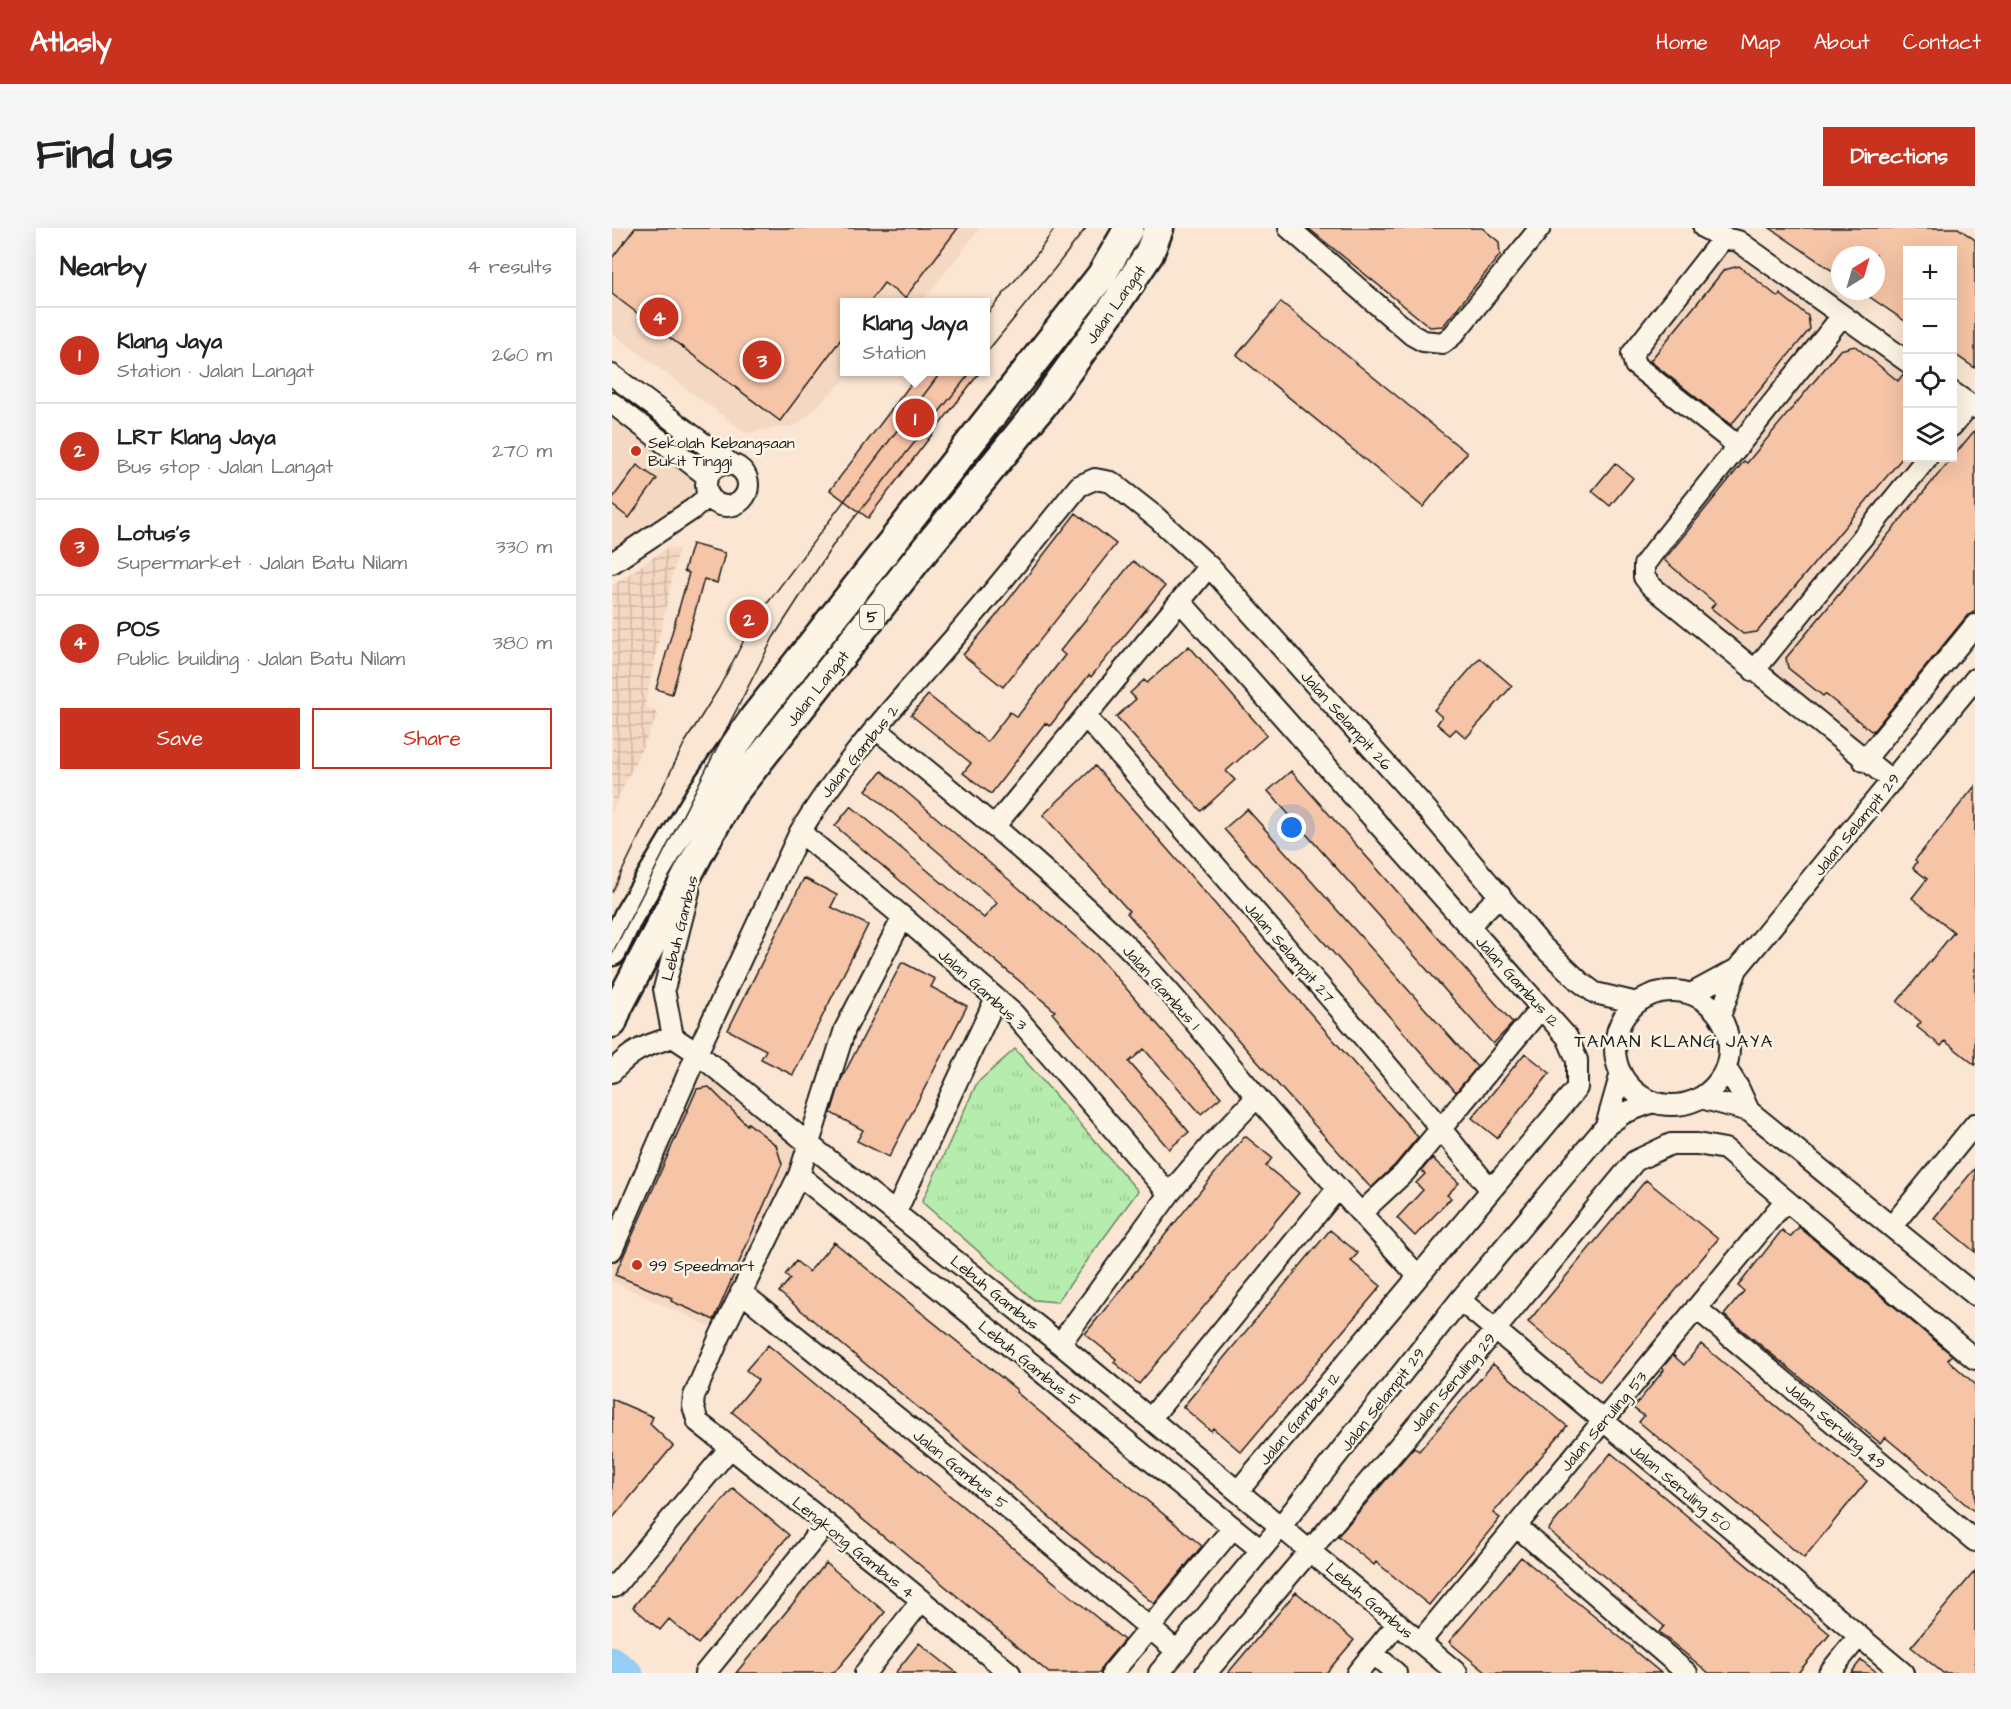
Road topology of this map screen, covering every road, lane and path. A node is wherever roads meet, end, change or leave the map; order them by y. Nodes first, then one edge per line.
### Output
1 (1129, 228) edge
2 (1159, 228) edge
3 (1704, 228) edge
4 (1533, 231) edge
5 (1293, 232) edge
6 (1734, 236) edge
7 (1842, 316) junction
8 (1903, 359) edge
9 (612, 375) edge
10 (1957, 395) edge
11 (612, 403) edge
12 (1972, 406) edge
13 (1957, 422) edge
14 (1738, 446) junction
15 (1924, 462) edge
16 (731, 464) junction
17 (707, 476) junction
18 (1079, 486) joint
19 (709, 496) junction
20 (612, 563) edge
21 (1209, 566) junction
22 (1180, 601) junction
23 (1975, 625) edge
24 (1754, 671) junction
25 (1975, 679) edge
26 (1086, 717) junction
27 (876, 728) junction
28 (1864, 761) junction
29 (1892, 781) junction
30 (994, 827) junction
31 (800, 832) junction
32 (699, 853) junction
33 (1500, 895) junction
34 (903, 917) junction
35 (1469, 926) junction
36 (612, 951) edge
37 (1737, 969) junction
38 (1595, 993) junction
39 (1691, 994) junction
40 (996, 998) junction
41 (1637, 1003) junction
42 (1541, 1008) junction
43 (1720, 1016) junction
44 (612, 1023) edge
45 (1618, 1029) junction
46 (673, 1037) junction
47 (697, 1053) junction
48 (1726, 1068) junction
49 (612, 1072) edge
50 (1621, 1073) junction
51 (1257, 1097) junction
52 (1701, 1098) junction
53 (1653, 1102) junction
54 (1749, 1111) junction
55 (1975, 1124) edge
56 (1606, 1126) junction
57 (1442, 1129) junction
58 (810, 1145) junction
59 (799, 1175) junction
60 (1338, 1188) junction
61 (1491, 1190) junction
62 (1169, 1194) junction
63 (1786, 1200) junction
64 (896, 1212) junction
65 (1361, 1213) junction
66 (1892, 1226) junction
67 (612, 1250) edge
68 (1418, 1276) junction
69 (741, 1292) junction
70 (1975, 1295) edge
71 (1460, 1300) junction
72 (1696, 1308) junction
73 (1496, 1330) junction
74 (1060, 1344) junction
75 (1975, 1359) edge
76 (1151, 1418) junction
77 (1603, 1421) junction
78 (730, 1448) junction
79 (1238, 1491) junction
80 (826, 1524) junction
81 (1281, 1526) junction
82 (1516, 1526) junction
83 (1232, 1529) junction
84 (1975, 1541) edge
85 (1310, 1550) junction
86 (1261, 1551) junction
87 (614, 1587) dead end
88 (921, 1601) junction
89 (1398, 1623) junction
90 (1150, 1627) junction
91 (1859, 1636) junction
92 (1420, 1642) junction
93 (1177, 1651) junction
94 (1373, 1653) junction
95 (705, 1673) edge
96 (865, 1673) edge
97 (1010, 1673) edge
98 (1112, 1673) edge
99 (1158, 1673) edge
100 (1206, 1673) edge
101 (1357, 1673) edge
102 (1396, 1673) edge
103 (1457, 1673) edge
104 (1687, 1673) edge
105 (1829, 1673) edge
106 (1903, 1673) edge

1 - 36 highway, Jalan Langat / 5
2 - 32 highway, Jalan Langat / 5
3 - 6 street
4 - 5 street
6 - 7 street
6 - 14 street
7 - 8 street
7 - 14 street
9 - 16 street
10 - 12 street
11 - 17 street
12 - 13 street
14 - 24 street
15 - 24 street
16 - 17 street
16 - 19 street
17 - 19 street
18 - 21 street, Jalan Selampit 26
18 - 27 street, Jalan Gambus 2
19 - 20 street
21 - 22 street
21 - 33 street, Jalan Selampit 26
22 - 26 street
22 - 35 street, Jalan Gambus 12
23 - 28 street, Jalan Selampit 29
24 - 28 street
25 - 29 street, Jalan Selampit 29
26 - 30 street
26 - 57 street, Jalan Selampit 27
27 - 30 street, Jalan Gambus 1
27 - 31 street, Jalan Gambus 2
28 - 29 street
29 - 37 street, Jalan Selampit 29
30 - 51 street, Jalan Gambus 1
31 - 34 street, Jalan Gambus 3
31 - 47 street, Jalan Gambus 2
32 - 44 highway, Jalan Langat / 5
32 - 46 street, Lebuh Gambus
33 - 35 street
33 - 38 street, Jalan Selampit 26
34 - 40 street, Jalan Gambus 3
34 - 58 street
35 - 42 street, Jalan Gambus 12
37 - 39 street, Jalan Selampit 29
37 - 43 street, Jalan Selampit 29
38 - 41 street, Jalan Selampit 26
38 - 45 street, Jalan Selampit 26
39 - 41 street
39 - 43 street
40 - 62 street, Jalan Gambus 3
40 - 64 street
41 - 45 street
42 - 57 street
42 - 61 street, Jalan Gambus 12
43 - 48 street
45 - 50 street
46 - 47 street, Lebuh Gambus
46 - 49 street
47 - 58 street, Lebuh Gambus
47 - 67 street, Jalan Gambus 2
48 - 52 street
48 - 54 street
50 - 53 street
50 - 56 street, Jalan Selampit 29
51 - 60 street, Jalan Gambus 1
51 - 62 street
52 - 53 street
52 - 54 street
53 - 56 street, Jalan Selampit 29
54 - 66 street
55 - 66 street
56 - 71 street, Jalan Selampit 29
57 - 61 street, Jalan Selampit 27
57 - 65 street
58 - 59 street
58 - 64 street, Lebuh Gambus
59 - 69 street
59 - 83 street, Lebuh Gambus 5
60 - 65 street, Jalan Gambus 1
60 - 76 street
61 - 68 street, Jalan Gambus 12
62 - 74 street
63 - 72 street, Jalan Seruling 53
63 - 73 street, Jalan Seruling 29
63 - 75 street
64 - 74 street, Lebuh Gambus
65 - 68 street, Jalan Gambus 1
66 - 70 street
68 - 79 street, Jalan Gambus 12
69 - 78 street, Lengkong Gambus 4
69 - 90 street, Jalan Gambus 5
71 - 73 street, Jalan Seruling 50
71 - 81 street, Jalan Selampit 29
72 - 77 street, Jalan Seruling 53
72 - 84 street, Jalan Seruling 49
73 - 77 street, Jalan Seruling 50
73 - 85 street, Jalan Seruling 29
74 - 76 street, Lebuh Gambus
76 - 79 street, Lebuh Gambus
77 - 82 street, Jalan Seruling 53
77 - 91 street, Jalan Seruling 50
78 - 80 street, Lengkong Gambus 4
78 - 87 street
79 - 81 street, Lebuh Gambus
80 - 88 street, Lengkong Gambus 4
80 - 95 street
81 - 85 street, Lebuh Gambus
81 - 86 street, Jalan Selampit 29
82 - 92 street, Jalan Seruling 53
82 - 104 street
83 - 86 street, Lebuh Gambus 5
83 - 90 street
85 - 89 street, Lebuh Gambus
85 - 100 street, Jalan Seruling 29
86 - 93 street, Jalan Selampit 29
88 - 96 street
88 - 97 street, Lengkong Gambus 4
89 - 92 street, Lebuh Gambus
89 - 94 street
90 - 93 street, Jalan Gambus 5
90 - 98 street
91 - 105 street
91 - 106 street, Jalan Seruling 50
92 - 103 street, Lebuh Gambus
93 - 99 street, Jalan Selampit 29
94 - 101 street
94 - 102 street

